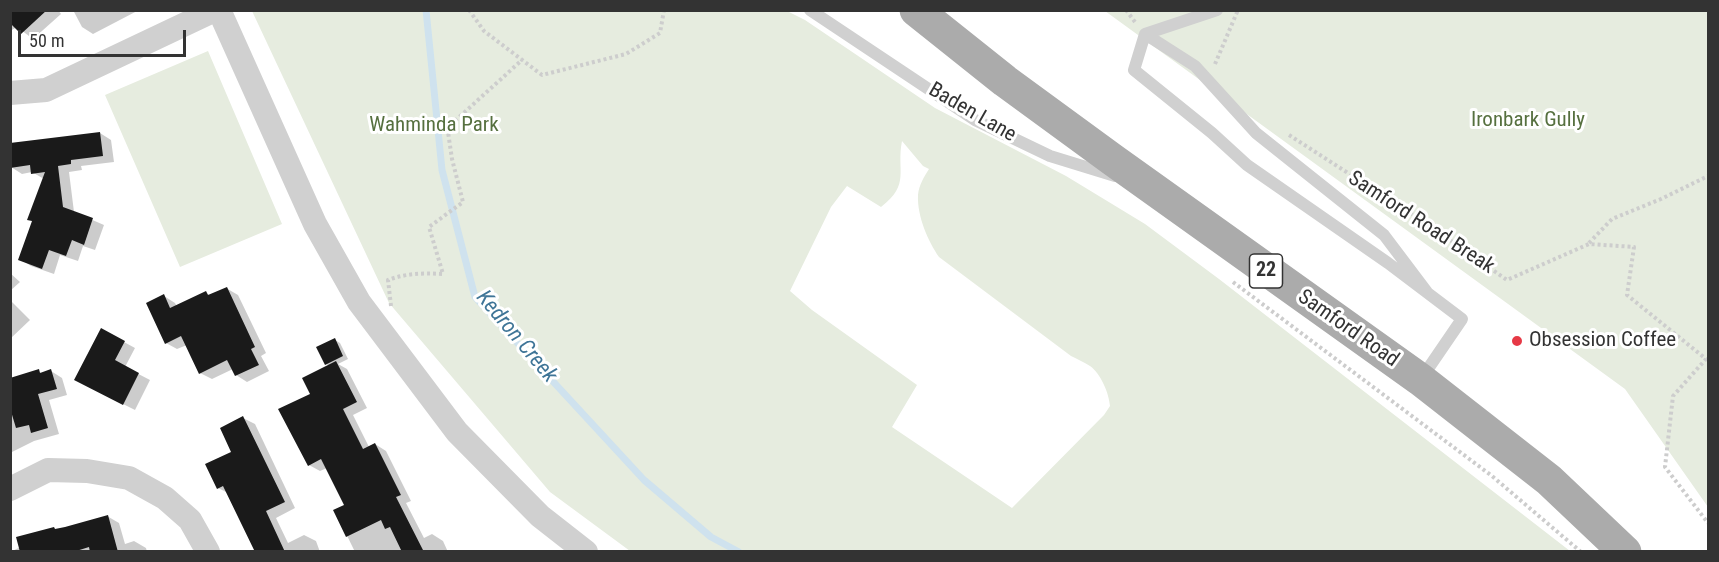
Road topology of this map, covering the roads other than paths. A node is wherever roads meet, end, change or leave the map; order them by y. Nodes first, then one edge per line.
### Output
1 (217, 10) edge
2 (810, 10) edge
3 (916, 10) edge
4 (1217, 10) edge
5 (1145, 34) junction
6 (10, 93) edge
7 (1148, 186) junction
8 (1426, 292) junction
9 (1420, 380) junction
10 (10, 489) edge
11 (584, 551) edge
12 (208, 552) edge
13 (1625, 552) edge

1 - 6 street
1 - 11 street
2 - 7 lane, Baden Lane
3 - 7 main road, Samford Road / 22
4 - 5 lane
5 - 8 lane
5 - 8 lane
7 - 9 main road, Samford Road / 22
8 - 9 lane
9 - 13 main road, Samford Road / 22
10 - 12 street

